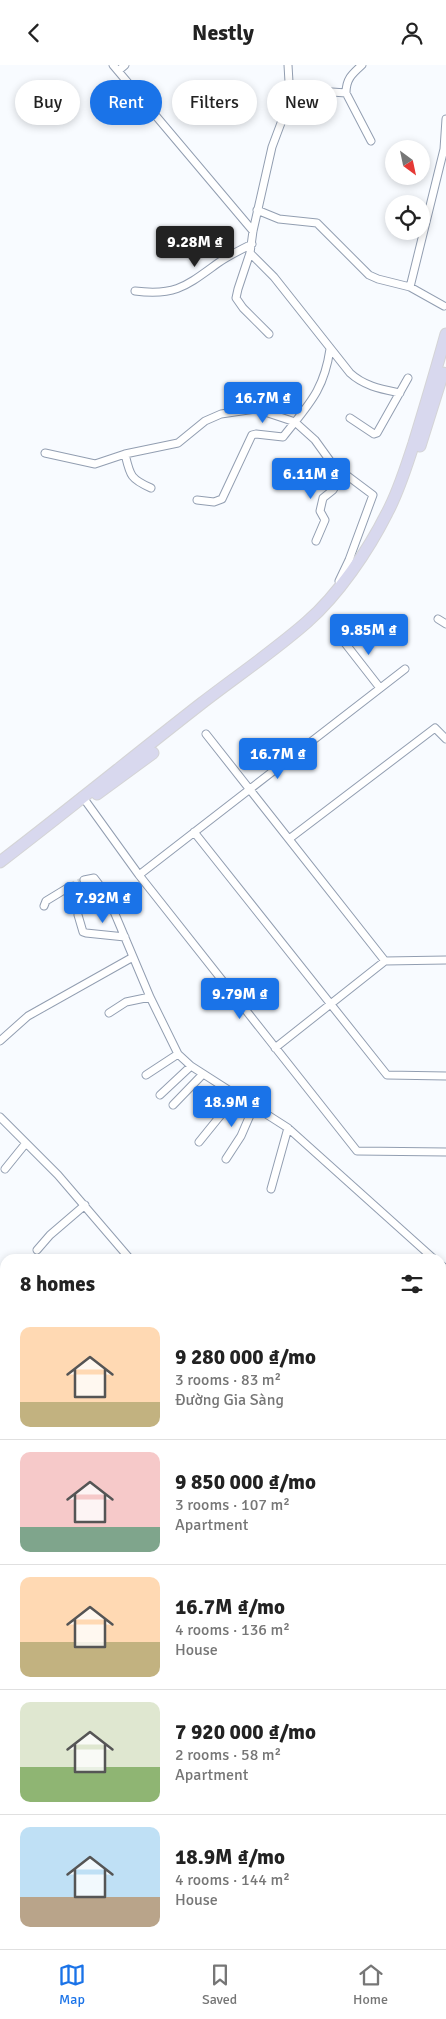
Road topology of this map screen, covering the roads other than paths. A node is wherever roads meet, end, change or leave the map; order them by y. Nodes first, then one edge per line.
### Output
1 (125, 65) edge
2 (288, 65) edge
3 (362, 65) edge
4 (115, 68) edge
5 (289, 80) edge
6 (337, 92) edge
7 (346, 93) junction
8 (446, 119) edge
9 (280, 125) edge
10 (371, 141) dead end
11 (257, 210) junction
12 (253, 231) junction
13 (252, 243) junction
14 (250, 253) junction
15 (410, 287) junction
16 (135, 291) dead end
17 (444, 306) dead end
18 (269, 334) dead end
19 (446, 334) edge
20 (330, 349) junction
21 (446, 362) edge
22 (408, 378) dead end
23 (400, 393) junction
24 (350, 418) dead end
25 (295, 422) junction
26 (45, 453) dead end
27 (125, 454) junction
28 (342, 473) junction
29 (151, 488) dead end
30 (197, 500) dead end
31 (316, 541) dead end
32 (339, 581) dead end
33 (438, 619) dead end
34 (446, 623) edge
35 (340, 638) dead end
36 (405, 669) dead end
37 (380, 688) junction
38 (206, 734) dead end
39 (446, 739) edge
40 (249, 789) junction
41 (84, 799) junction
42 (194, 832) junction
43 (289, 839) junction
44 (0, 862) edge
45 (0, 871) edge
46 (139, 875) junction
47 (84, 880) dead end
48 (69, 887) tunnel mouth
49 (44, 907) dead end
50 (78, 915) dead end
51 (125, 937) junction
52 (133, 957) junction
53 (446, 960) edge
54 (384, 961) junction
55 (150, 997) junction
56 (331, 1004) junction
57 (109, 1013) dead end
58 (0, 1041) edge
59 (275, 1048) junction
60 (178, 1054) junction
61 (191, 1066) junction
62 (203, 1074) junction
63 (146, 1075) dead end
64 (446, 1076) edge
65 (160, 1095) dead end
66 (237, 1095) junction
67 (173, 1105) dead end
68 (254, 1106) junction
69 (0, 1117) edge
70 (288, 1128) junction
71 (199, 1142) dead end
72 (26, 1143) junction
73 (446, 1152) edge
74 (226, 1159) dead end
75 (4, 1169) dead end
76 (271, 1189) dead end
77 (85, 1205) junction
78 (37, 1250) dead end
79 (126, 1254) edge
80 (428, 1254) edge

1 - 4 street
2 - 5 street
3 - 7 street
4 - 12 street
6 - 7 street
7 - 10 street
8 - 15 street
9 - 11 street
11 - 12 street
11 - 15 street
12 - 13 street
13 - 14 street
13 - 16 street
14 - 18 street
14 - 20 street
15 - 17 street
19 - 41 highway
20 - 23 street
20 - 25 street
21 - 41 highway
22 - 23 street
23 - 24 street
25 - 27 street
25 - 28 street
25 - 30 street
26 - 27 street
27 - 29 street
28 - 31 street
28 - 32 street
33 - 34 street
35 - 37 street
36 - 37 street
37 - 40 street
38 - 40 street
39 - 43 street
40 - 42 street
40 - 43 street
41 - 44 highway
41 - 45 highway
41 - 46 street
42 - 46 street
42 - 56 street
43 - 54 street
46 - 59 street
47 - 51 street
48 - 49 street
50 - 51 street
51 - 52 street
52 - 55 street
52 - 58 street
53 - 54 street
54 - 56 street
55 - 57 street
55 - 60 street
56 - 59 street
56 - 64 street
59 - 73 street
60 - 61 street
60 - 63 street
61 - 62 street
61 - 65 street
62 - 66 street
62 - 67 street
66 - 68 street
66 - 71 street
68 - 70 street
68 - 74 street
69 - 72 street
70 - 76 street
70 - 80 street
72 - 75 street
72 - 77 street
77 - 78 street
77 - 79 street

